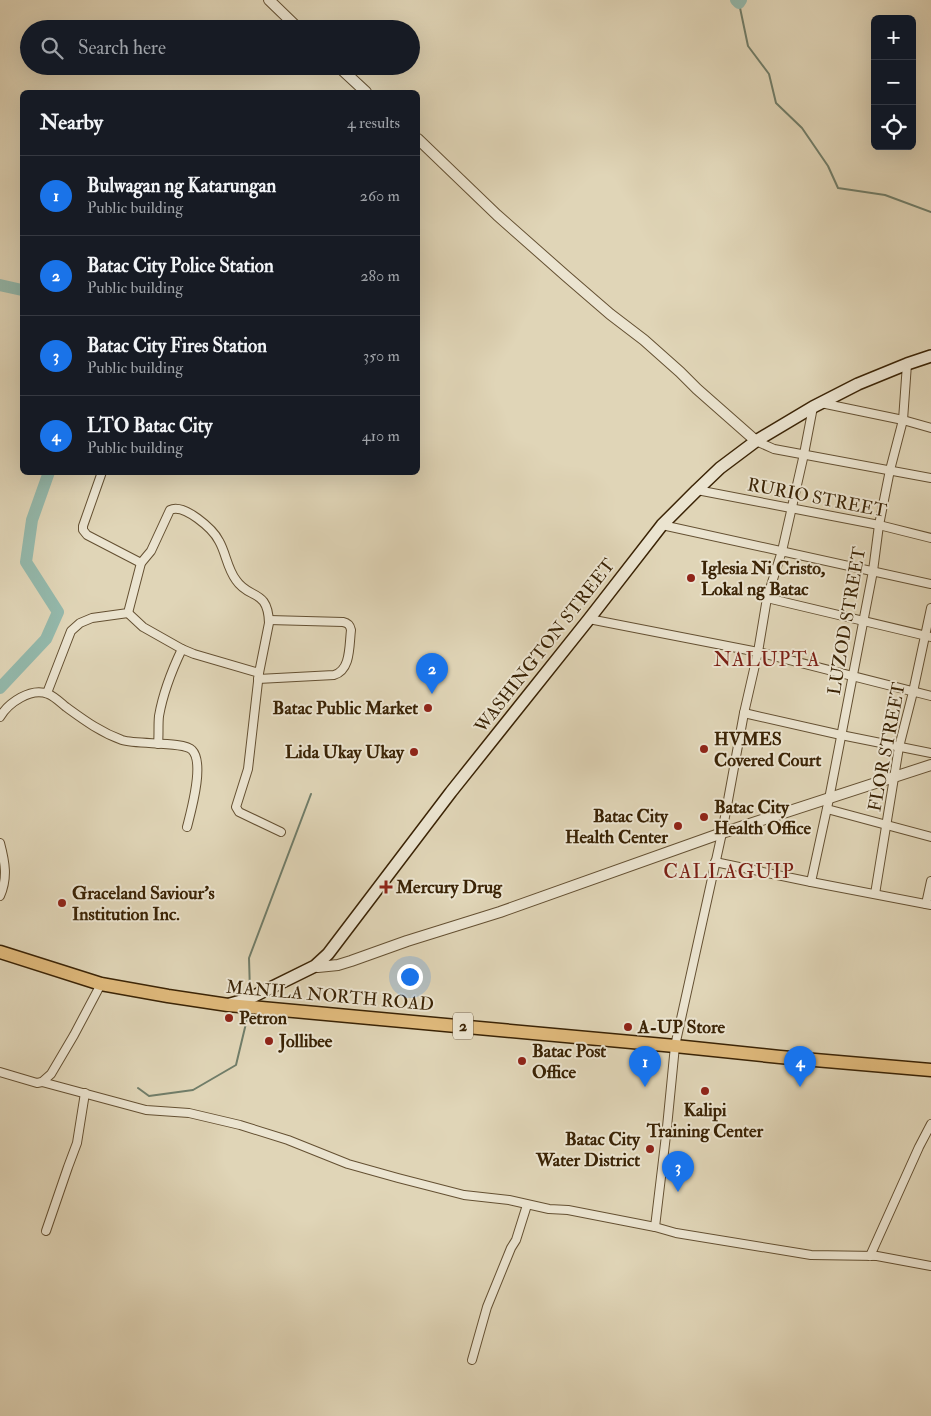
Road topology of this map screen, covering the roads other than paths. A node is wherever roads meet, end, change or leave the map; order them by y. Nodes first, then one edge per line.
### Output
1 (269, 0) edge
2 (290, 20) edge
3 (348, 75) edge
4 (364, 90) edge
5 (420, 141) edge
6 (931, 356) edge
7 (907, 364) junction
8 (817, 405) junction
9 (903, 420) junction
10 (931, 428) edge
11 (756, 441) junction
12 (804, 454) junction
13 (890, 470) junction
14 (101, 475) edge
15 (931, 478) edge
16 (697, 490) junction
17 (792, 509) junction
18 (662, 525) junction
19 (879, 525) junction
20 (931, 538) edge
21 (782, 551) junction
22 (141, 563) junction
23 (872, 571) junction
24 (931, 584) edge
25 (767, 598) junction
26 (931, 608) edge
27 (128, 613) junction
28 (589, 619) junction
29 (269, 620) junction
30 (862, 621) junction
31 (928, 636) edge
32 (182, 649) junction
33 (758, 652) junction
34 (258, 676) junction
35 (852, 676) junction
36 (913, 692) junction
37 (47, 693) junction
38 (931, 696) edge
39 (744, 713) junction
40 (0, 717) edge
41 (841, 735) junction
42 (158, 744) junction
43 (899, 747) junction
44 (931, 753) edge
45 (931, 765) edge
46 (895, 776) junction
47 (828, 804) junction
48 (886, 826) junction
49 (187, 827) dead end
50 (281, 832) dead end
51 (722, 833) junction
52 (931, 837) edge
53 (0, 843) edge
54 (715, 862) junction
55 (931, 881) edge
56 (811, 882) junction
57 (875, 894) junction
58 (0, 896) edge
59 (928, 904) edge
60 (0, 952) edge
61 (315, 966) junction
62 (101, 984) junction
63 (228, 1005) junction
64 (675, 1046) junction
65 (931, 1070) edge
66 (0, 1072) edge
67 (42, 1082) junction
68 (85, 1093) junction
69 (931, 1124) edge
70 (527, 1205) junction
71 (654, 1227) junction
72 (46, 1231) dead end
73 (870, 1256) junction
74 (931, 1266) edge
75 (472, 1360) dead end

1 - 2 street
3 - 4 street
5 - 11 street
6 - 7 main road, WASHINGTON STREET
7 - 8 main road, WASHINGTON STREET
7 - 9 street, LUZOD STREET
8 - 9 street
8 - 11 main road, WASHINGTON STREET
8 - 12 street
9 - 10 street
9 - 13 street, LUZOD STREET
11 - 12 street
11 - 16 main road, WASHINGTON STREET
12 - 13 street
12 - 17 street
13 - 15 street
13 - 19 street, LUZOD STREET
14 - 22 street
16 - 17 street, RURIO STREET
16 - 18 main road, WASHINGTON STREET
17 - 19 street, RURIO STREET
17 - 21 street
18 - 21 street
18 - 28 main road, WASHINGTON STREET
19 - 20 street, RURIO STREET
19 - 23 street, LUZOD STREET
21 - 23 street
21 - 25 street
22 - 27 street
22 - 29 street
23 - 24 street
23 - 30 street, LUZOD STREET
25 - 30 street
25 - 33 street
26 - 31 street, FLOR STREET
27 - 32 street
27 - 37 street
28 - 33 street
28 - 61 main road, WASHINGTON STREET
29 - 34 street
29 - 34 street
30 - 31 street
30 - 35 street, LUZOD STREET
31 - 36 street, FLOR STREET
32 - 34 street
32 - 42 street
33 - 35 street
33 - 39 street
34 - 50 street
35 - 36 street
35 - 41 street, LUZOD STREET
36 - 38 street
36 - 43 street, FLOR STREET
37 - 40 street
37 - 42 street
39 - 41 street
39 - 51 street
41 - 43 street
41 - 47 street, LUZOD STREET
42 - 49 street
43 - 44 street
43 - 46 street, FLOR STREET
45 - 46 street
46 - 47 street
46 - 48 street, FLOR STREET
47 - 48 street
47 - 51 street
47 - 56 street, LUZOD STREET
48 - 52 street
48 - 57 street, FLOR STREET
51 - 54 street
51 - 61 street
53 - 58 street
54 - 56 street
54 - 64 street
55 - 59 street
56 - 57 street
57 - 59 street
60 - 62 highway, MANILA NORTH ROAD / 2
61 - 63 main road, WASHINGTON STREET
62 - 63 highway, MANILA NORTH ROAD / 2
62 - 67 street
63 - 64 highway, MANILA NORTH ROAD / 2
64 - 65 highway, MANILA NORTH ROAD / 2
64 - 71 street
66 - 67 street
67 - 68 street
68 - 70 street
68 - 72 street
69 - 73 street
70 - 71 street
70 - 75 street
71 - 73 street
73 - 74 street

